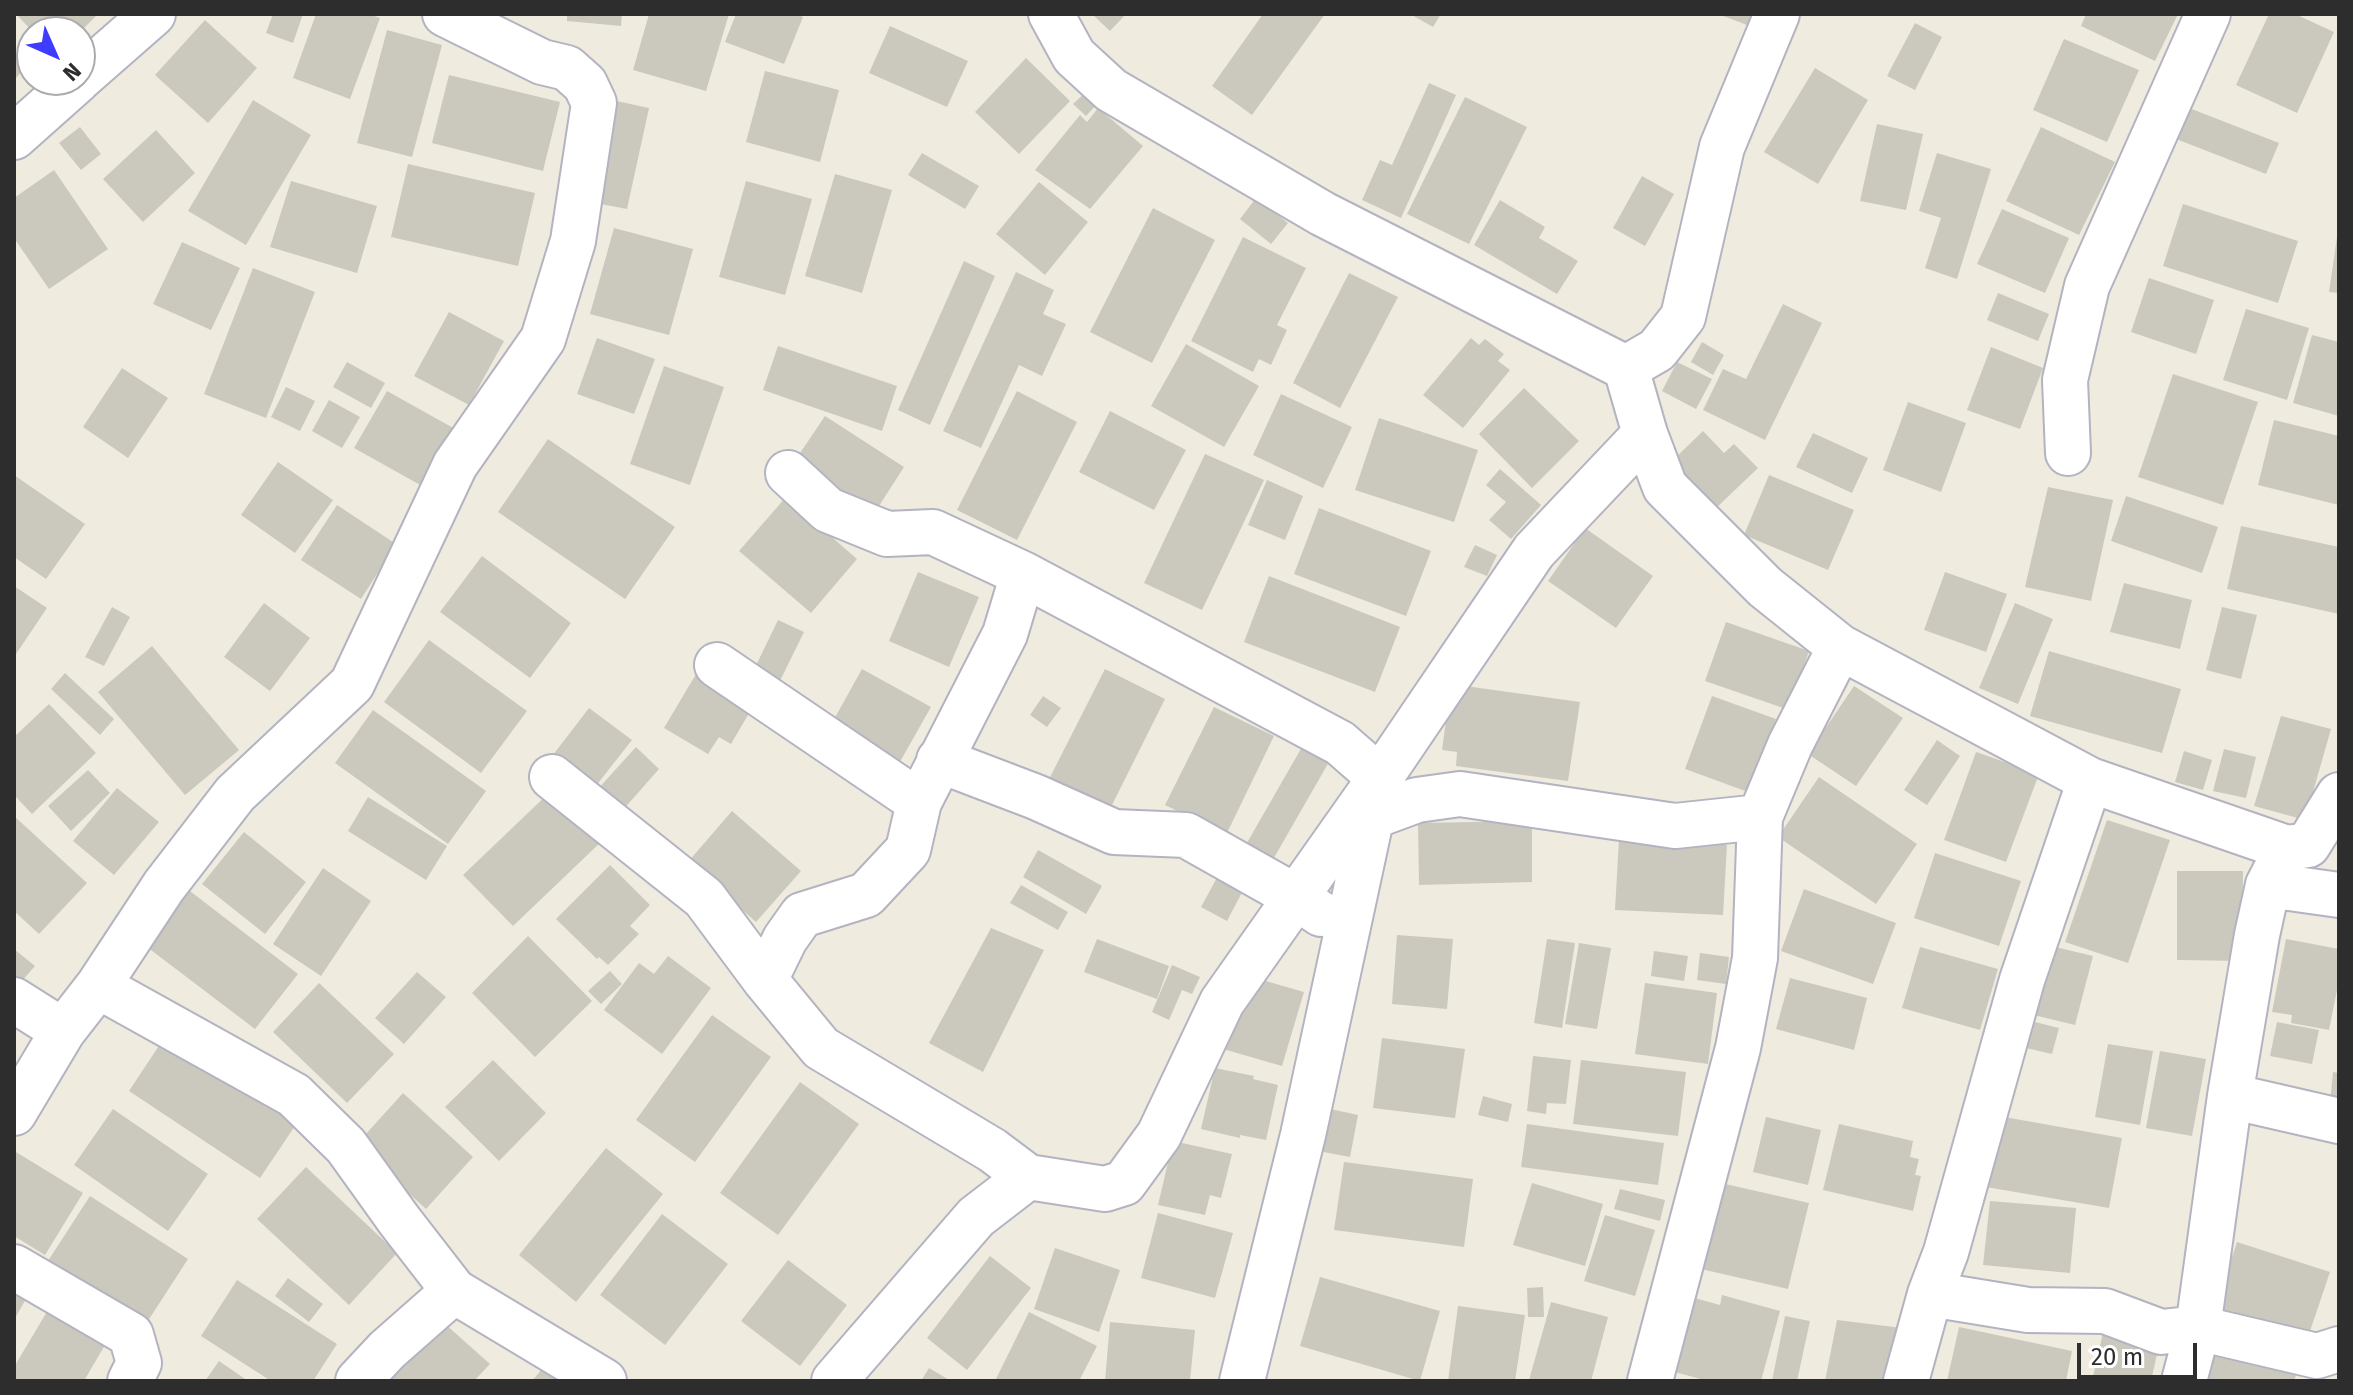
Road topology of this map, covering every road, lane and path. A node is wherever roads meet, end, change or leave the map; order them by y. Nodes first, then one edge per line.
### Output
1 (153, 14) edge
2 (445, 14) edge
3 (1051, 14) edge
4 (1777, 14) edge
5 (2208, 14) edge
6 (96, 64) edge
7 (60, 96) edge
8 (14, 137) edge
9 (1626, 368) junction
10 (1645, 434) junction
11 (2068, 453) dead end
12 (788, 473) dead end
13 (1023, 574) junction
14 (1840, 647) junction
15 (717, 665) dead end
16 (939, 760) junction
17 (552, 777) dead end
18 (2090, 780) junction
19 (2339, 795) edge
20 (1376, 798) junction
21 (919, 802) junction
22 (1760, 817) junction
23 (2277, 866) junction
24 (2339, 895) edge
25 (1296, 897) junction
26 (1346, 932) junction
27 (765, 980) junction
28 (98, 986) junction
29 (14, 1000) edge
30 (63, 1031) junction
31 (2230, 1096) junction
32 (14, 1113) edge
33 (2339, 1121) edge
34 (1028, 1177) junction
35 (14, 1267) edge
36 (454, 1291) junction
37 (1930, 1294) junction
38 (2198, 1328) junction
39 (2339, 1349) edge
40 (130, 1381) edge
41 (358, 1381) edge
42 (604, 1381) edge
43 (834, 1381) edge
44 (1242, 1381) edge
45 (1650, 1381) edge
46 (1906, 1381) edge
47 (2184, 1381) edge

1 - 6 street
2 - 28 street
3 - 9 street
4 - 9 street
5 - 11 street
7 - 8 street
9 - 10 street
10 - 14 street
10 - 20 street
12 - 13 street
13 - 16 street
13 - 20 street
14 - 18 street
14 - 22 street
15 - 21 street
16 - 21 street
16 - 25 street
17 - 27 street
18 - 23 street
18 - 37 street
19 - 23 street
20 - 22 street
20 - 25 street
20 - 26 street
21 - 27 street
22 - 45 street
23 - 24 street
23 - 31 street
25 - 26 street
25 - 34 street
26 - 44 street
27 - 34 street
28 - 30 street
28 - 36 street
29 - 30 street
30 - 32 street
31 - 33 street
31 - 38 street
34 - 43 street
35 - 40 street
36 - 41 street
36 - 42 street
37 - 38 street
37 - 46 street
38 - 39 street
38 - 47 street

